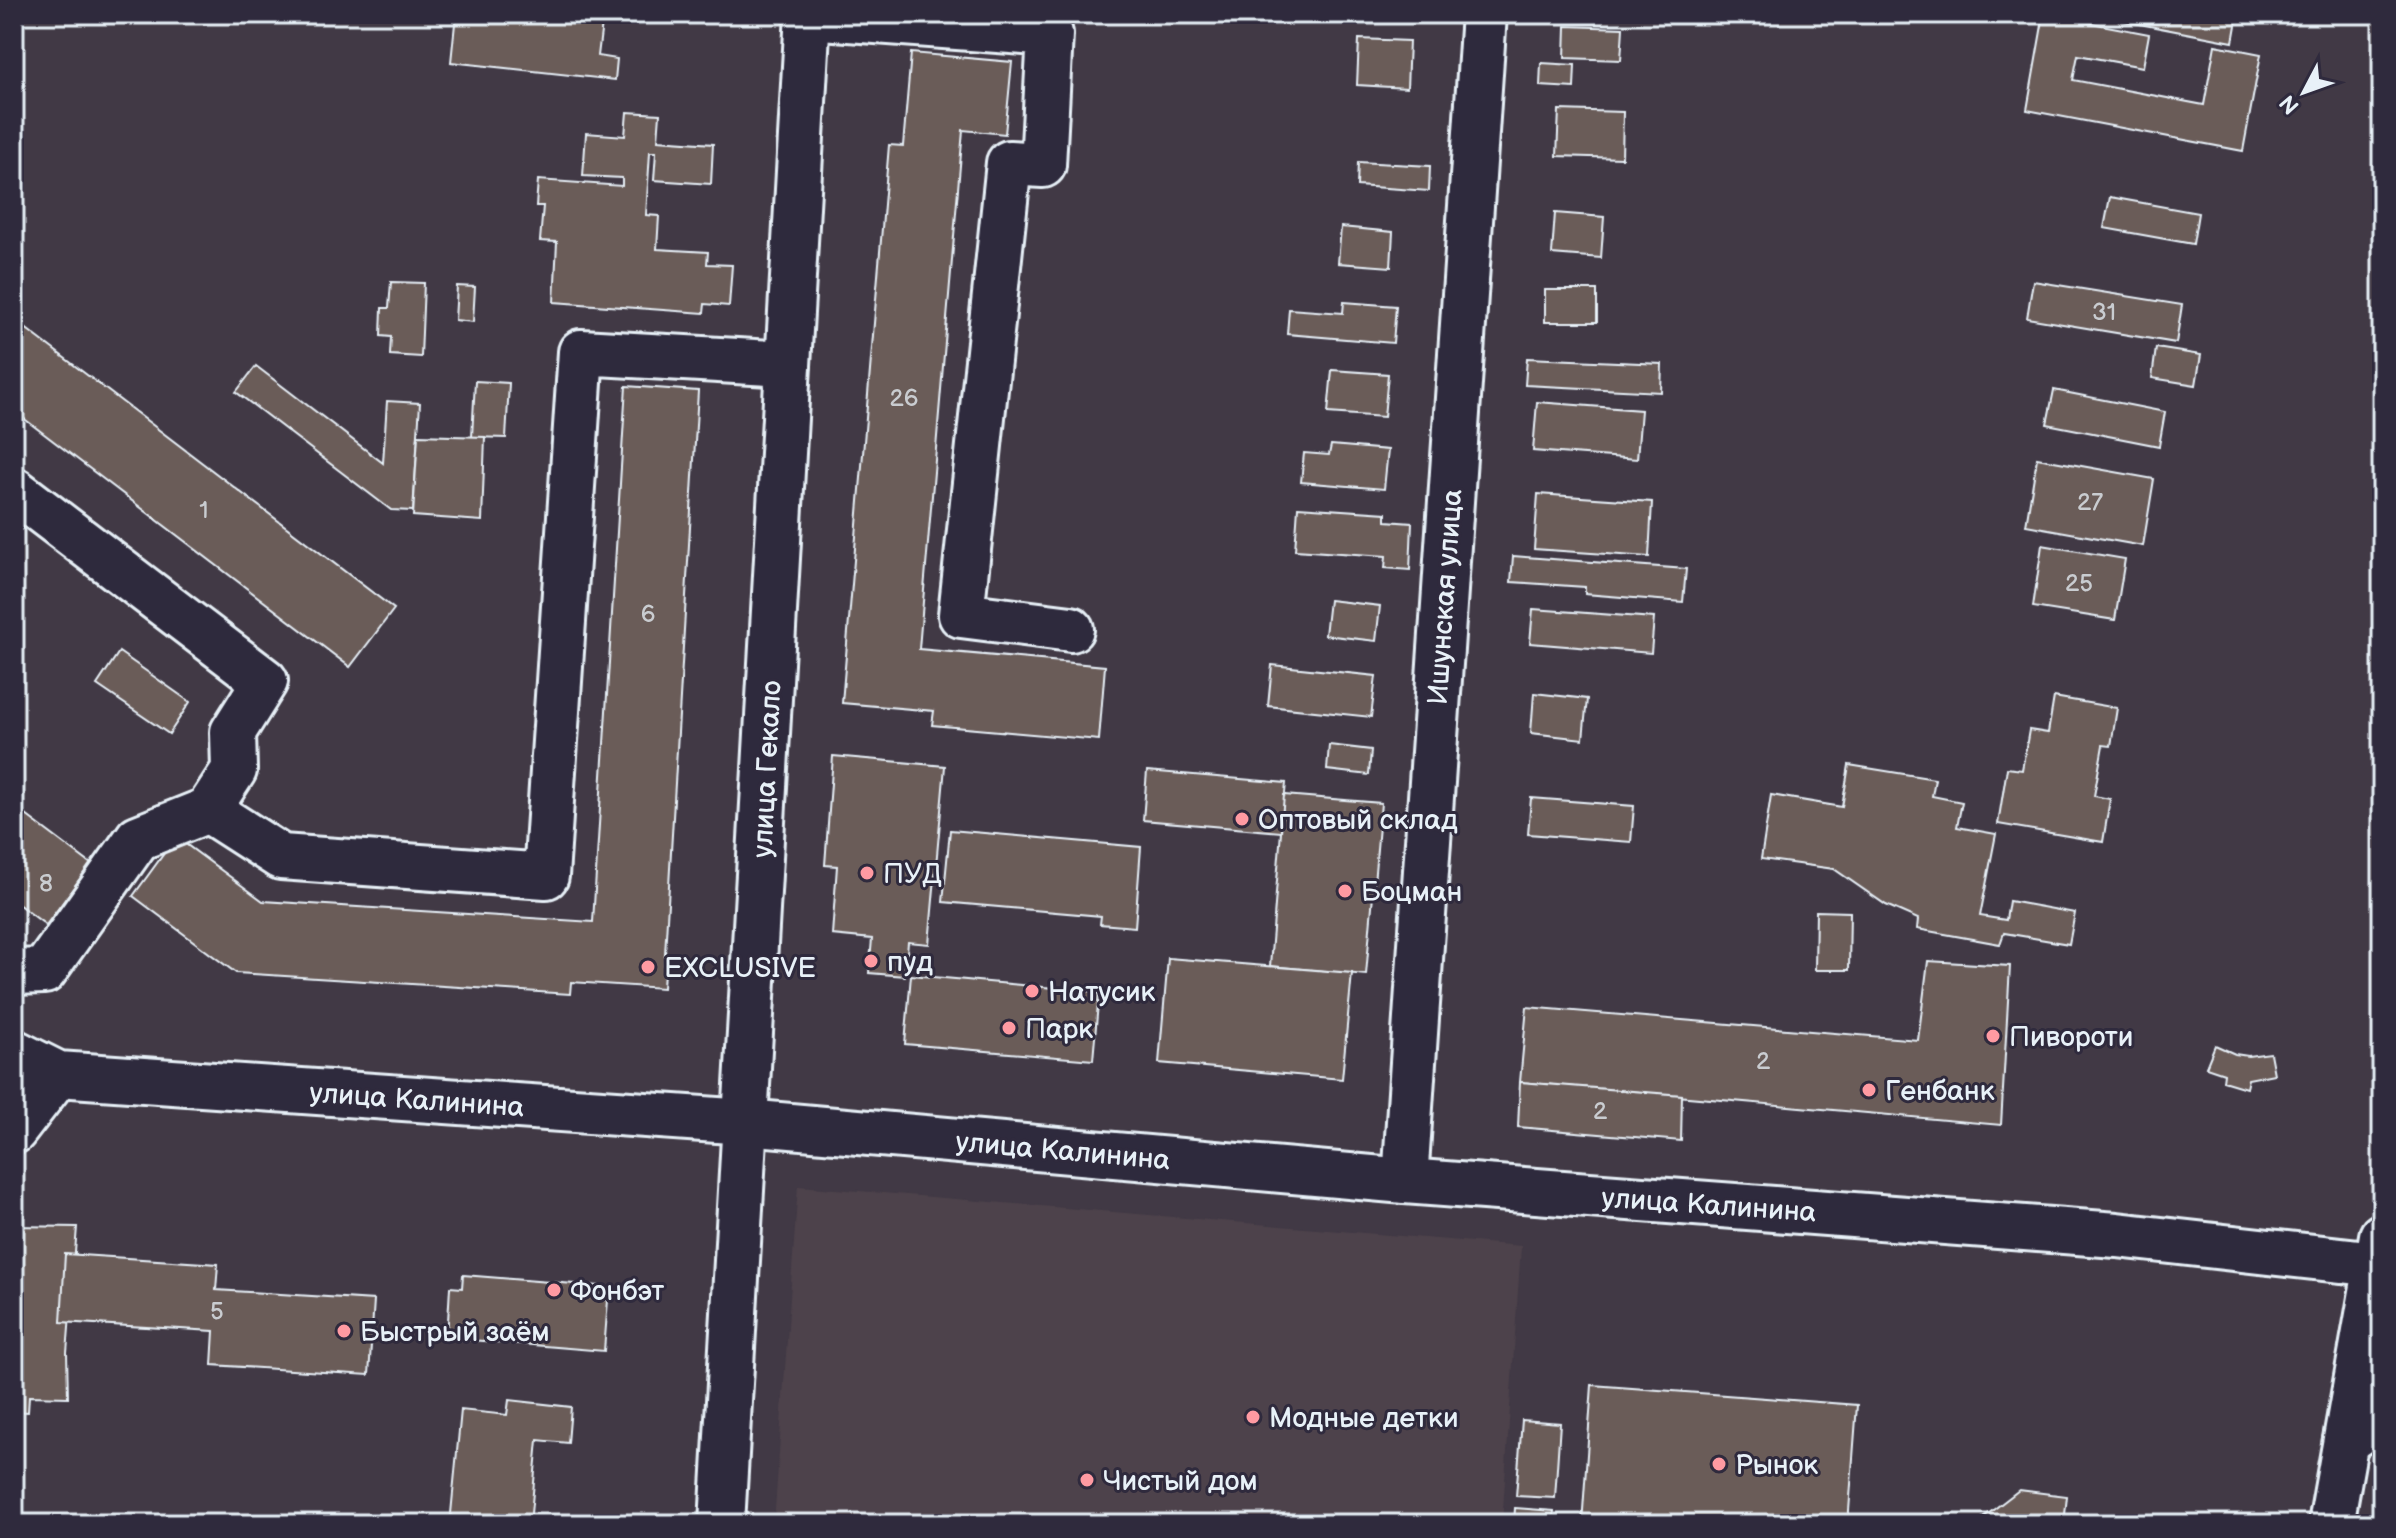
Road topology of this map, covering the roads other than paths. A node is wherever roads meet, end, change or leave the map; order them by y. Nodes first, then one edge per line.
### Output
1 (1484, 14) edge
2 (808, 15) edge
3 (788, 364) junction
4 (14, 490) edge
5 (1071, 629) dead end
6 (208, 810) junction
7 (14, 972) edge
8 (14, 1052) edge
9 (58, 1074) junction
10 (746, 1122) junction
11 (14, 1131) edge
12 (1405, 1181) junction
13 (2380, 1250) edge
14 (2382, 1417) edge
15 (2346, 1441) junction
16 (722, 1524) edge
17 (2331, 1524) edge

1 - 12 main road, Ишунская улица
2 - 3 main road, улица Гекало
2 - 5 main road
3 - 6 main road
3 - 10 main road, улица Гекало
4 - 6 main road
6 - 7 main road
8 - 9 main road, улица Калинина
9 - 10 main road, улица Калинина
9 - 11 main road
10 - 12 main road, улица Калинина
10 - 16 main road, улица Гекало
12 - 13 main road, улица Калинина
13 - 15 main road
14 - 15 main road
15 - 17 main road

